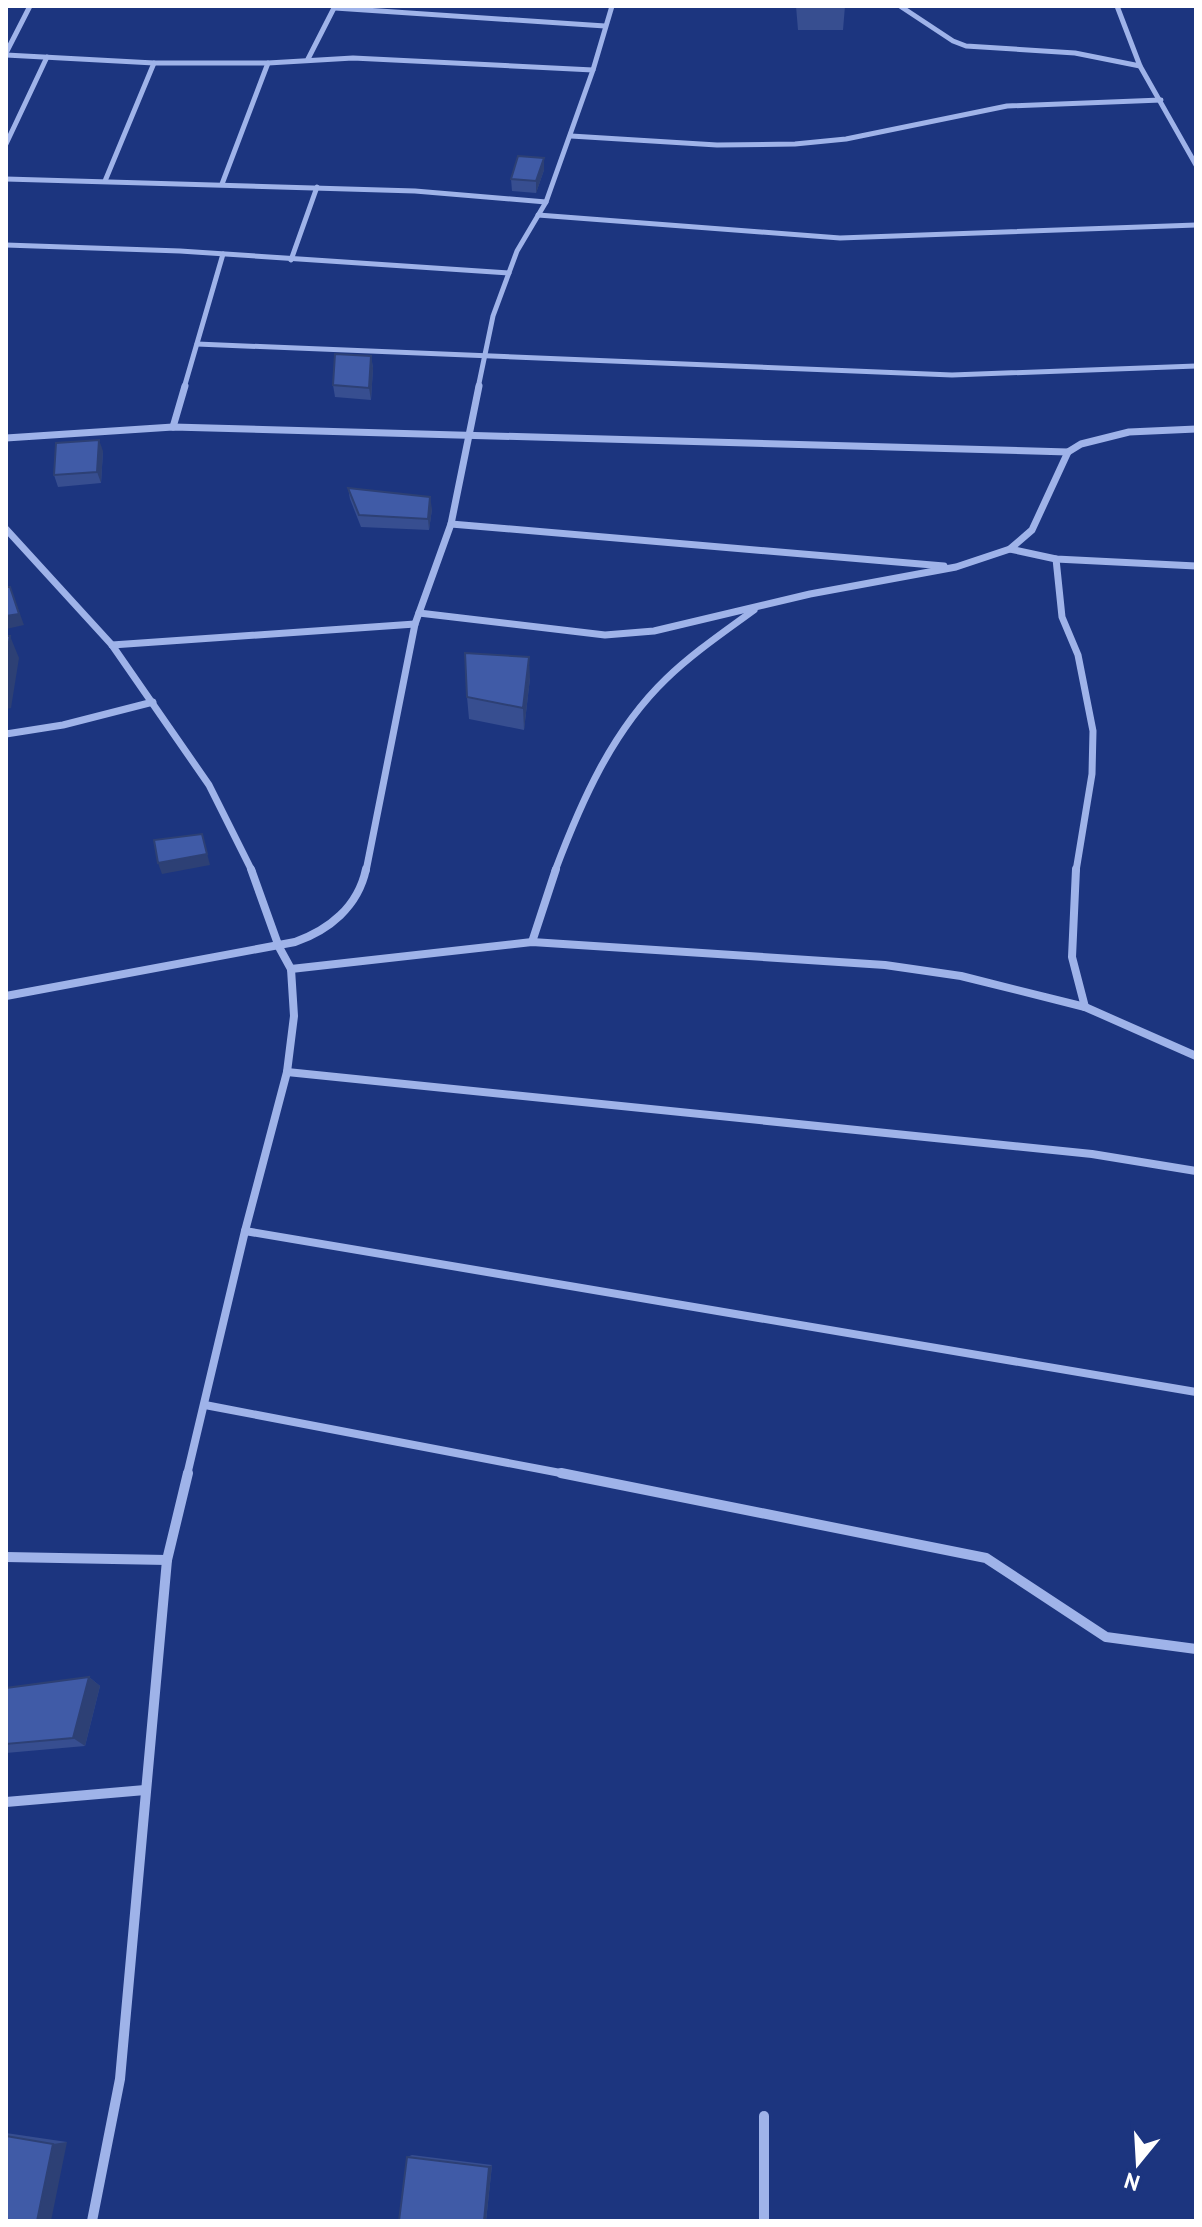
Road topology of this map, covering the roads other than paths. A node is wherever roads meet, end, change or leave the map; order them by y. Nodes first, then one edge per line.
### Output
1 (30, 6) edge
2 (612, 6) edge
3 (900, 6) edge
4 (1117, 6) edge
5 (335, 7) edge
6 (605, 26) junction
7 (6, 54) edge
8 (47, 57) junction
9 (308, 59) junction
10 (154, 63) junction
11 (268, 63) junction
12 (1140, 66) junction
13 (593, 70) junction
14 (1161, 100) junction
15 (571, 136) junction
16 (6, 144) edge
17 (1196, 165) edge
18 (6, 179) edge
19 (105, 181) junction
20 (222, 184) junction
21 (317, 187) junction
22 (546, 202) junction
23 (538, 215) junction
24 (1196, 225) edge
25 (6, 245) edge
26 (223, 254) junction
27 (291, 260) junction
28 (509, 273) junction
29 (197, 344) junction
30 (484, 356) junction
31 (1196, 366) edge
32 (173, 427) junction
33 (1196, 429) edge
34 (466, 437) junction
35 (6, 438) edge
36 (1068, 452) junction
37 (451, 524) junction
38 (6, 529) edge
39 (1010, 549) junction
40 (1056, 559) junction
41 (1196, 566) edge
42 (956, 567) junction
43 (758, 607) junction
44 (419, 613) junction
45 (415, 624) junction
46 (112, 645) junction
47 (153, 702) junction
48 (6, 734) edge
49 (532, 942) junction
50 (279, 947) junction
51 (291, 969) junction
52 (6, 996) edge
53 (1085, 1007) junction
54 (1196, 1056) edge
55 (287, 1072) junction
56 (1196, 1171) edge
57 (245, 1231) junction
58 (1196, 1392) edge
59 (205, 1405) junction
60 (6, 1557) edge
61 (167, 1560) junction
62 (1196, 1649) edge
63 (145, 1790) junction
64 (6, 1802) edge
65 (764, 2116) dead end
66 (92, 2221) edge
67 (764, 2221) edge

1 - 7 street
2 - 6 street
3 - 12 street
4 - 12 street
5 - 6 street
5 - 9 street
6 - 13 street
7 - 8 street
8 - 10 street
8 - 16 street
9 - 11 street
9 - 13 street
10 - 11 street
10 - 19 street
11 - 20 street
12 - 14 street
13 - 15 street
14 - 15 street
14 - 17 street
15 - 22 street
18 - 19 street
19 - 20 street
20 - 21 street
21 - 22 street
21 - 27 street
22 - 23 street
23 - 24 street
23 - 28 street
25 - 26 street
26 - 27 street
26 - 29 street
27 - 28 street
28 - 30 street
29 - 30 street
29 - 32 street
30 - 31 street
30 - 34 street
32 - 34 street
32 - 35 street
33 - 36 street
34 - 36 street
34 - 37 street
36 - 39 street
37 - 42 street
37 - 44 street
38 - 46 street
39 - 40 street
39 - 42 street
40 - 41 street
40 - 53 street
42 - 43 street
43 - 44 street
43 - 49 street
44 - 45 street
45 - 46 street
45 - 50 street
46 - 47 street
47 - 48 street
47 - 50 street
49 - 51 street
49 - 53 street
50 - 51 street
50 - 52 street
51 - 55 street
53 - 54 street
55 - 56 street
55 - 57 street
57 - 58 street
57 - 59 street
59 - 61 street
59 - 62 street
60 - 61 street
61 - 63 street
63 - 64 street
63 - 66 street
65 - 67 street

